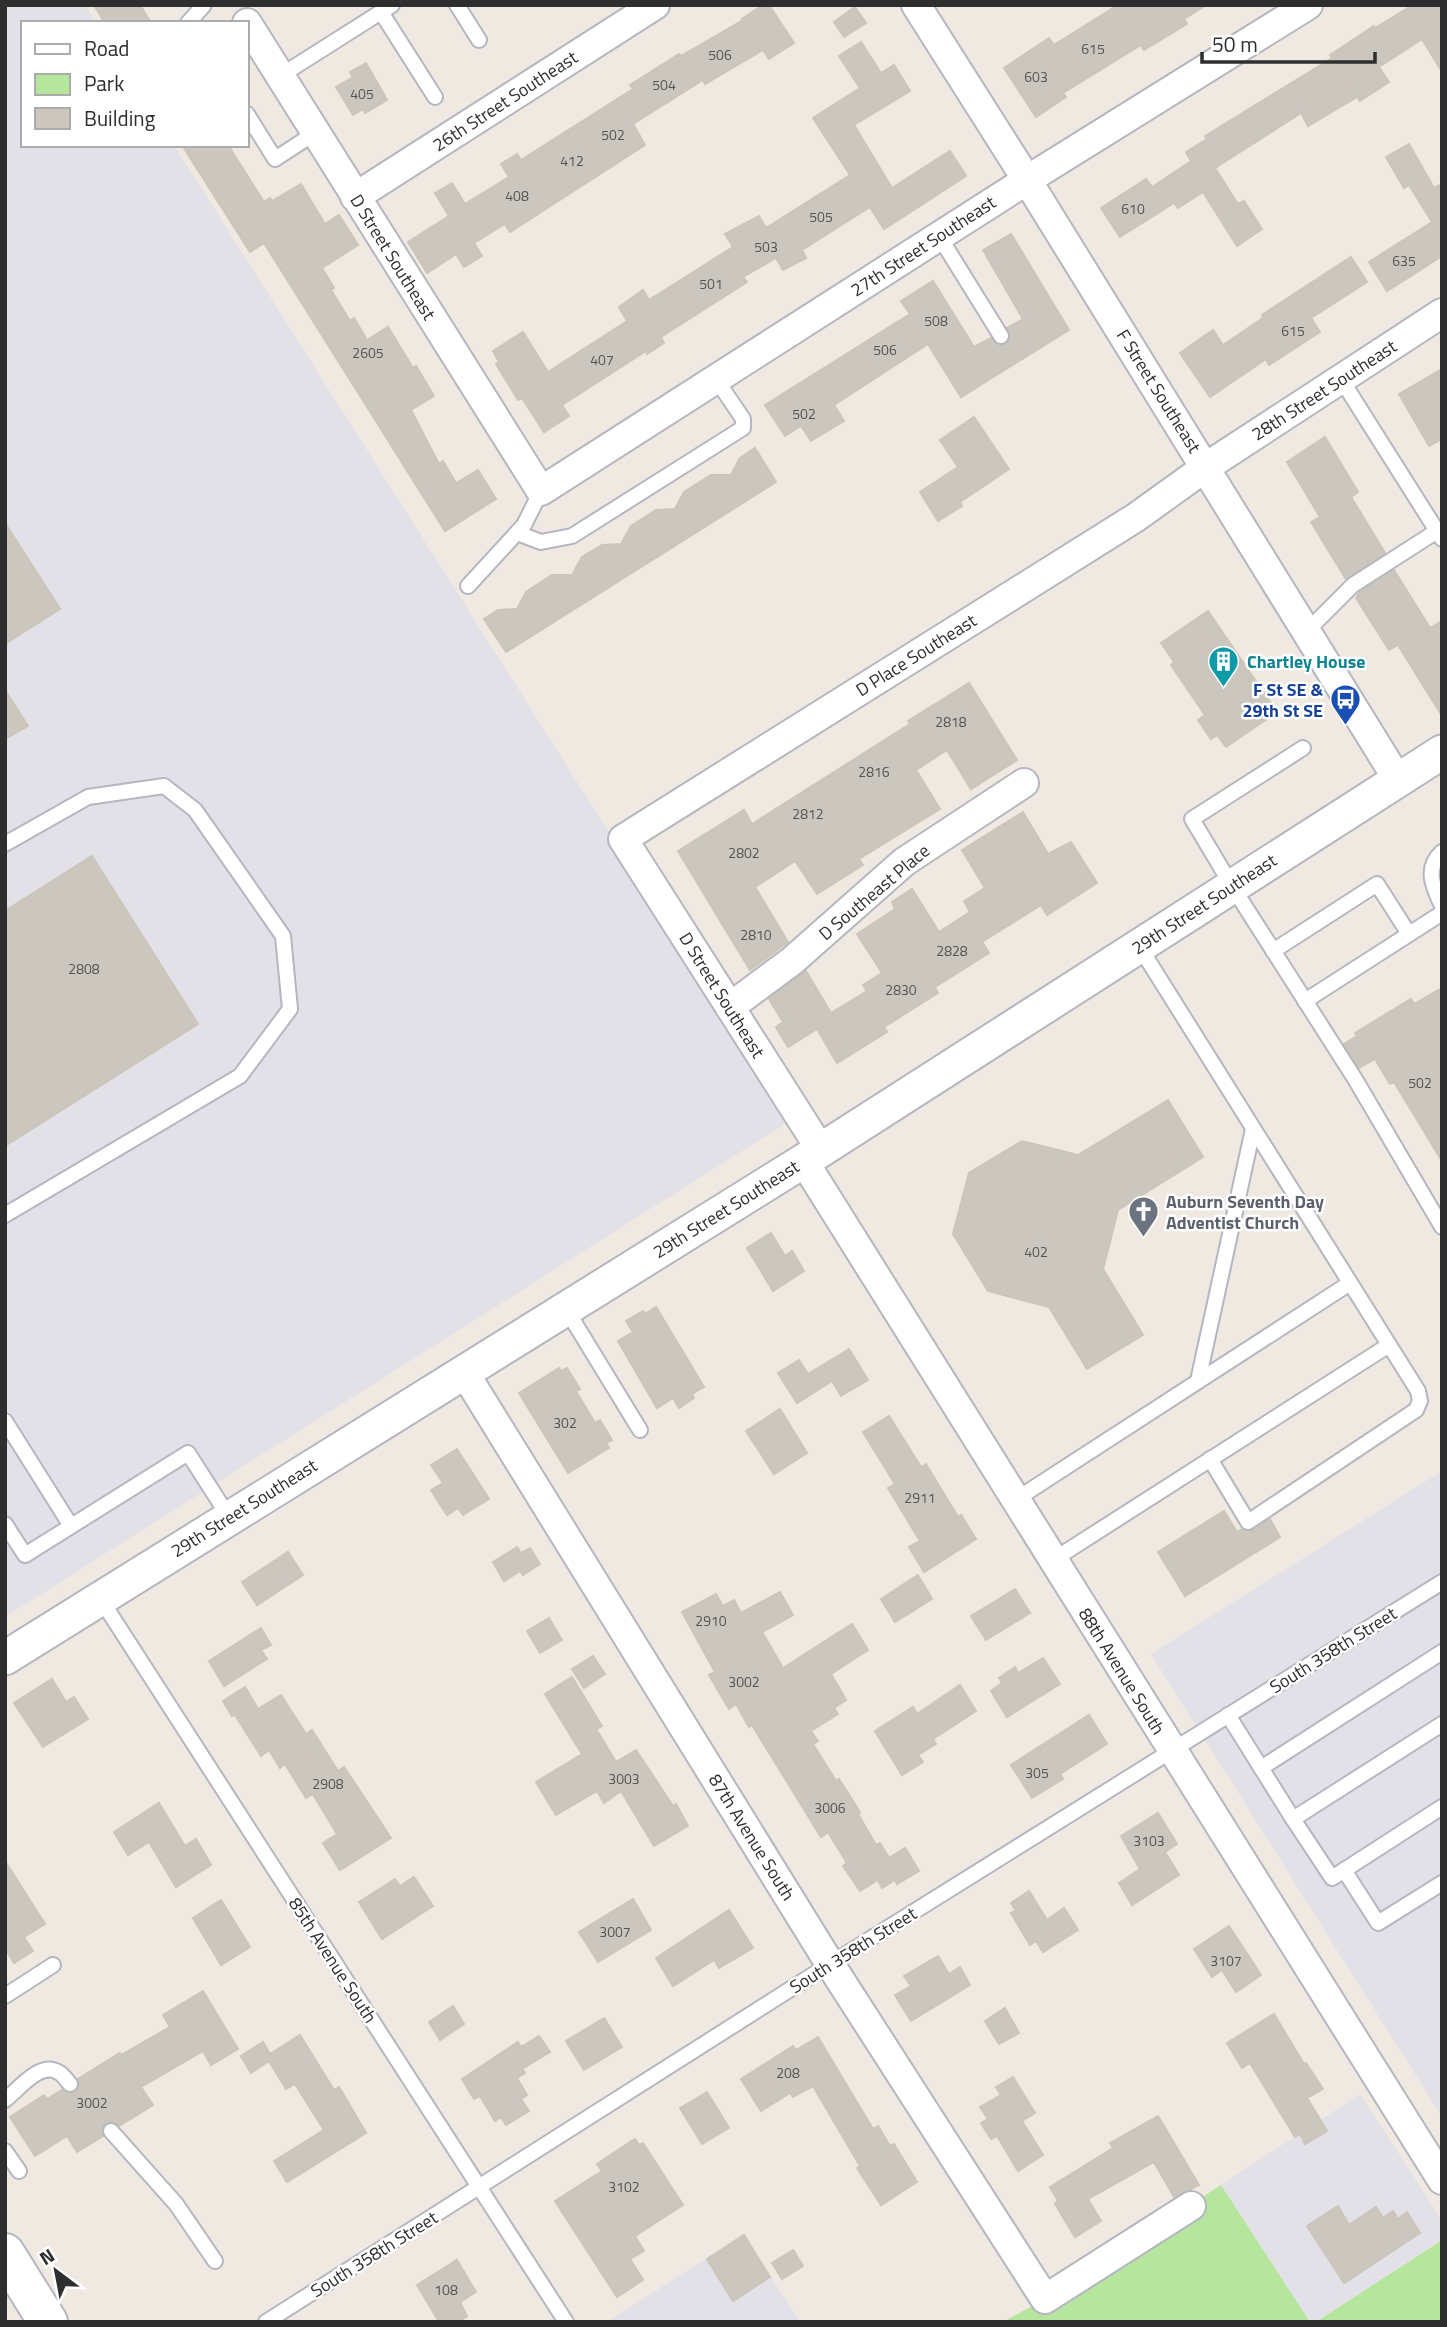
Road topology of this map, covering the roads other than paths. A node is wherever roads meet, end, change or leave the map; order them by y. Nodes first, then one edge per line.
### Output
1 (204, 5) edge
2 (236, 5) edge
3 (457, 5) edge
4 (655, 5) edge
5 (916, 5) edge
6 (1308, 5) edge
7 (387, 8) edge
8 (190, 21) edge
9 (246, 21) edge
10 (248, 25) edge
11 (479, 40) dead end
12 (280, 76) junction
13 (435, 97) dead end
14 (248, 116) edge
15 (315, 133) junction
16 (1027, 180) junction
17 (355, 197) junction
18 (939, 236) junction
19 (1442, 313) edge
20 (1001, 336) dead end
21 (716, 379) junction
22 (1340, 379) junction
23 (1206, 467) junction
24 (541, 491) junction
25 (517, 533) junction
26 (1439, 536) edge
27 (468, 586) dead end
28 (1307, 631) junction
29 (1303, 748) dead end
30 (1442, 752) edge
31 (1398, 780) junction
32 (1024, 783) dead end
33 (623, 839) joint
34 (5, 844) edge
35 (1442, 852) edge
36 (1232, 886) junction
37 (1442, 906) edge
38 (1442, 913) edge
39 (1409, 934) junction
40 (1139, 946) junction
41 (1273, 951) junction
42 (1305, 1001) junction
43 (730, 1007) junction
44 (1253, 1129) junction
45 (812, 1155) junction
46 (5, 1215) edge
47 (1442, 1227) edge
48 (1350, 1283) junction
49 (565, 1308) junction
50 (1389, 1345) junction
51 (464, 1372) junction
52 (1198, 1381) junction
53 (5, 1421) edge
54 (640, 1430) dead end
55 (1210, 1460) junction
56 (1016, 1500) junction
57 (229, 1517) junction
58 (5, 1524) edge
59 (71, 1526) junction
60 (1053, 1560) junction
61 (1442, 1582) edge
62 (100, 1598) junction
63 (1442, 1652) edge
64 (5, 1658) edge
65 (1228, 1715) junction
66 (1442, 1724) edge
67 (1171, 1750) junction
68 (1261, 1768) junction
69 (1442, 1807) edge
70 (1293, 1819) junction
71 (1345, 1870) junction
72 (1442, 1883) edge
73 (830, 1964) junction
74 (53, 1965) dead end
75 (5, 1996) edge
76 (70, 2084) dead end
77 (5, 2100) edge
78 (111, 2131) dead end
79 (5, 2151) edge
80 (19, 2171) dead end
81 (1442, 2180) edge
82 (480, 2187) junction
83 (1191, 2206) dead end
84 (5, 2253) edge
85 (215, 2261) dead end
86 (270, 2320) edge
87 (48, 2322) edge
88 (566, 2322) edge

1 - 8 lane
2 - 9 street, D Street Southeast
3 - 11 lane
4 - 17 street, 26th Street Southeast
5 - 16 street, F Street Southeast
6 - 16 street, 27th Street Southeast
7 - 12 lane
7 - 13 lane
10 - 12 street, D Street Southeast
12 - 15 street, D Street Southeast
14 - 15 lane
15 - 17 street, D Street Southeast
16 - 18 street, 27th Street Southeast
16 - 23 street, F Street Southeast
17 - 24 street, D Street Southeast
18 - 20 lane
18 - 21 street, 27th Street Southeast
19 - 22 street, 28th Street Southeast
21 - 24 street, 27th Street Southeast
21 - 25 lane
22 - 23 street, 28th Street Southeast
22 - 26 lane
23 - 28 street, F Street Southeast
23 - 33 street, D Place Southeast
24 - 25 lane
25 - 27 lane
26 - 28 lane
28 - 31 street, F Street Southeast
29 - 36 lane
30 - 31 street, 29th Street Southeast
31 - 36 street, 29th Street Southeast
32 - 43 street, D Southeast Place
33 - 43 street, D Street Southeast
34 - 46 lane
35 - 37 lane
36 - 40 street, 29th Street Southeast
36 - 41 lane
38 - 39 lane
39 - 41 lane
39 - 42 lane
40 - 44 lane
40 - 45 street, 29th Street Southeast
41 - 42 lane
42 - 47 lane
43 - 45 street, D Street Southeast
44 - 48 lane
44 - 52 lane
45 - 49 street, 29th Street Southeast
45 - 56 street, 88th Avenue South
48 - 50 lane
48 - 52 lane
49 - 51 street, 29th Street Southeast
49 - 54 lane
50 - 55 lane
50 - 55 lane
51 - 57 street, 29th Street Southeast
51 - 73 street, 87th Avenue South
52 - 56 lane
53 - 59 lane
55 - 60 lane
56 - 60 street, 88th Avenue South
57 - 59 lane
57 - 62 street, 29th Street Southeast
58 - 59 lane
60 - 67 street, 88th Avenue South
61 - 65 lane, South 358th Street
62 - 64 street, 29th Street Southeast
62 - 82 lane, 85th Avenue South
63 - 68 lane
65 - 67 lane, South 358th Street
65 - 68 lane
66 - 70 lane
67 - 73 lane, South 358th Street
67 - 81 street, 88th Avenue South
68 - 70 lane
69 - 71 lane
70 - 71 lane
71 - 72 lane
73 - 82 lane, South 358th Street
73 - 83 street, 87th Avenue South
74 - 75 lane
76 - 77 lane
78 - 85 lane
79 - 80 lane
82 - 86 lane, South 358th Street
82 - 88 lane, 85th Avenue South
84 - 87 main road

